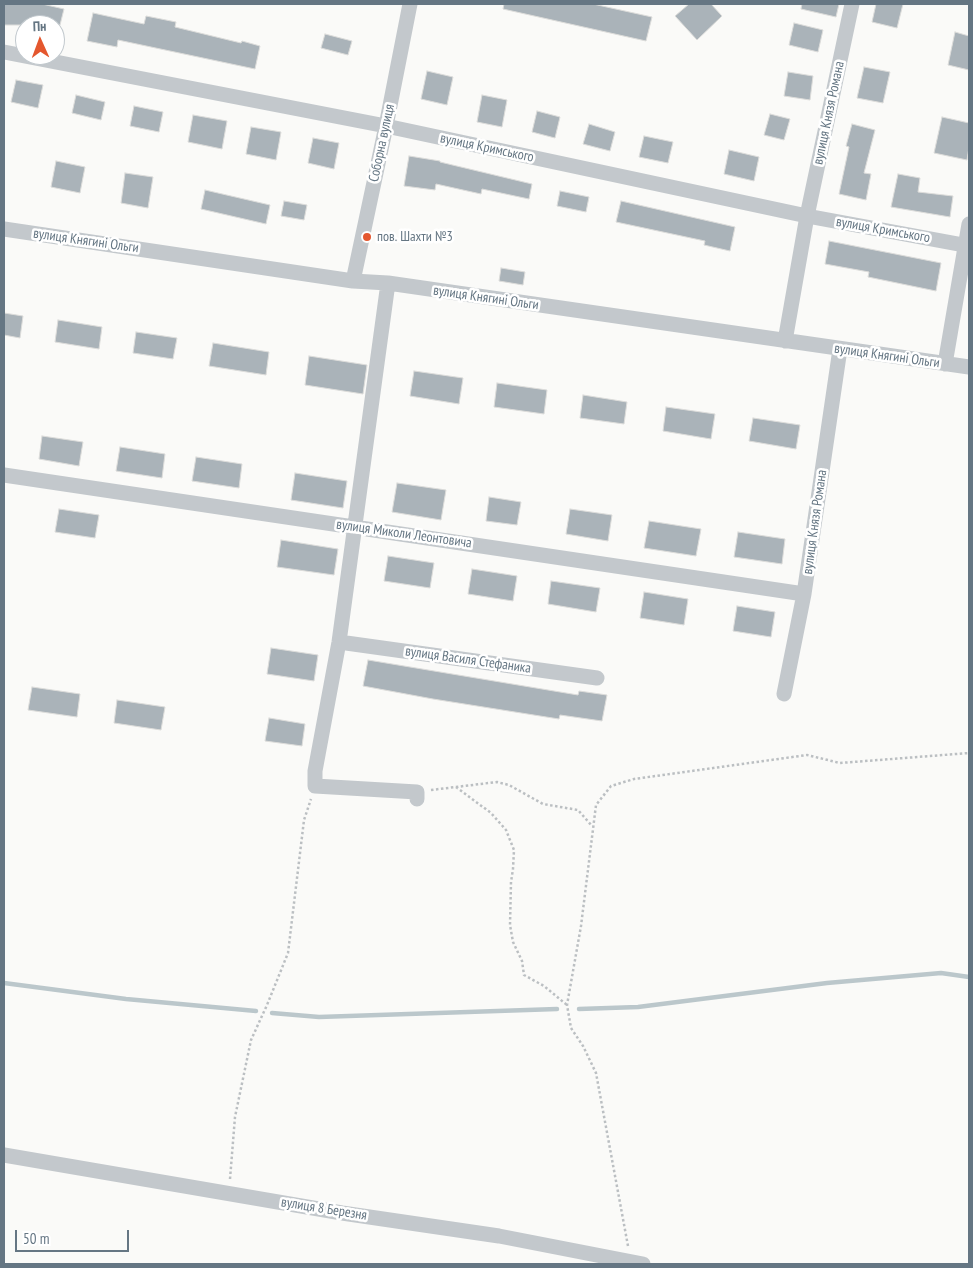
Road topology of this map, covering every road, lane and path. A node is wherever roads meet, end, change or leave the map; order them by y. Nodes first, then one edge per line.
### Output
1 (410, 4) edge
2 (852, 4) edge
3 (4, 52) edge
4 (386, 126) junction
5 (807, 216) junction
6 (969, 224) edge
7 (4, 229) edge
8 (967, 245) edge
9 (353, 281) junction
10 (388, 284) junction
11 (785, 342) junction
12 (840, 349) junction
13 (945, 364) junction
14 (969, 367) edge
15 (4, 475) edge
16 (354, 527) junction
17 (804, 594) junction
18 (338, 642) junction
19 (597, 678) dead end
20 (784, 694) dead end
21 (969, 753) edge
22 (315, 786) junction
23 (456, 787) junction
24 (417, 796) joint
25 (592, 826) junction
26 (567, 1006) junction
27 (4, 1156) edge
28 (228, 1193) junction
29 (638, 1263) edge

1 - 4 street, Соборна вулиця
2 - 5 street, вулиця Князя Романа
3 - 4 street, вулиця Кримського
4 - 5 street, вулиця Кримського
4 - 9 street, Соборна вулиця
5 - 8 street, вулиця Кримського
5 - 11 street, вулиця Князя Романа
6 - 8 street
7 - 9 street, вулиця Княгині Ольги
8 - 13 street
9 - 10 street, вулиця Княгині Ольги
10 - 11 street, вулиця Княгині Ольги
10 - 16 street
11 - 12 street, вулиця Княгині Ольги
12 - 13 street, вулиця Княгині Ольги
12 - 17 street, вулиця Князя Романа
13 - 14 street, вулиця Княгині Ольги
15 - 16 street, вулиця Миколи Леонтовича
16 - 17 street, вулиця Миколи Леонтовича
16 - 18 street
17 - 20 street, вулиця Князя Романа
18 - 19 street, вулиця Василя Стефаника
18 - 22 street
21 - 25 path
22 - 24 street
22 - 28 path
23 - 24 path
23 - 25 path
23 - 26 path
25 - 26 path
26 - 29 path
27 - 28 street, вулиця 8 Березня
28 - 29 street, вулиця 8 Березня

